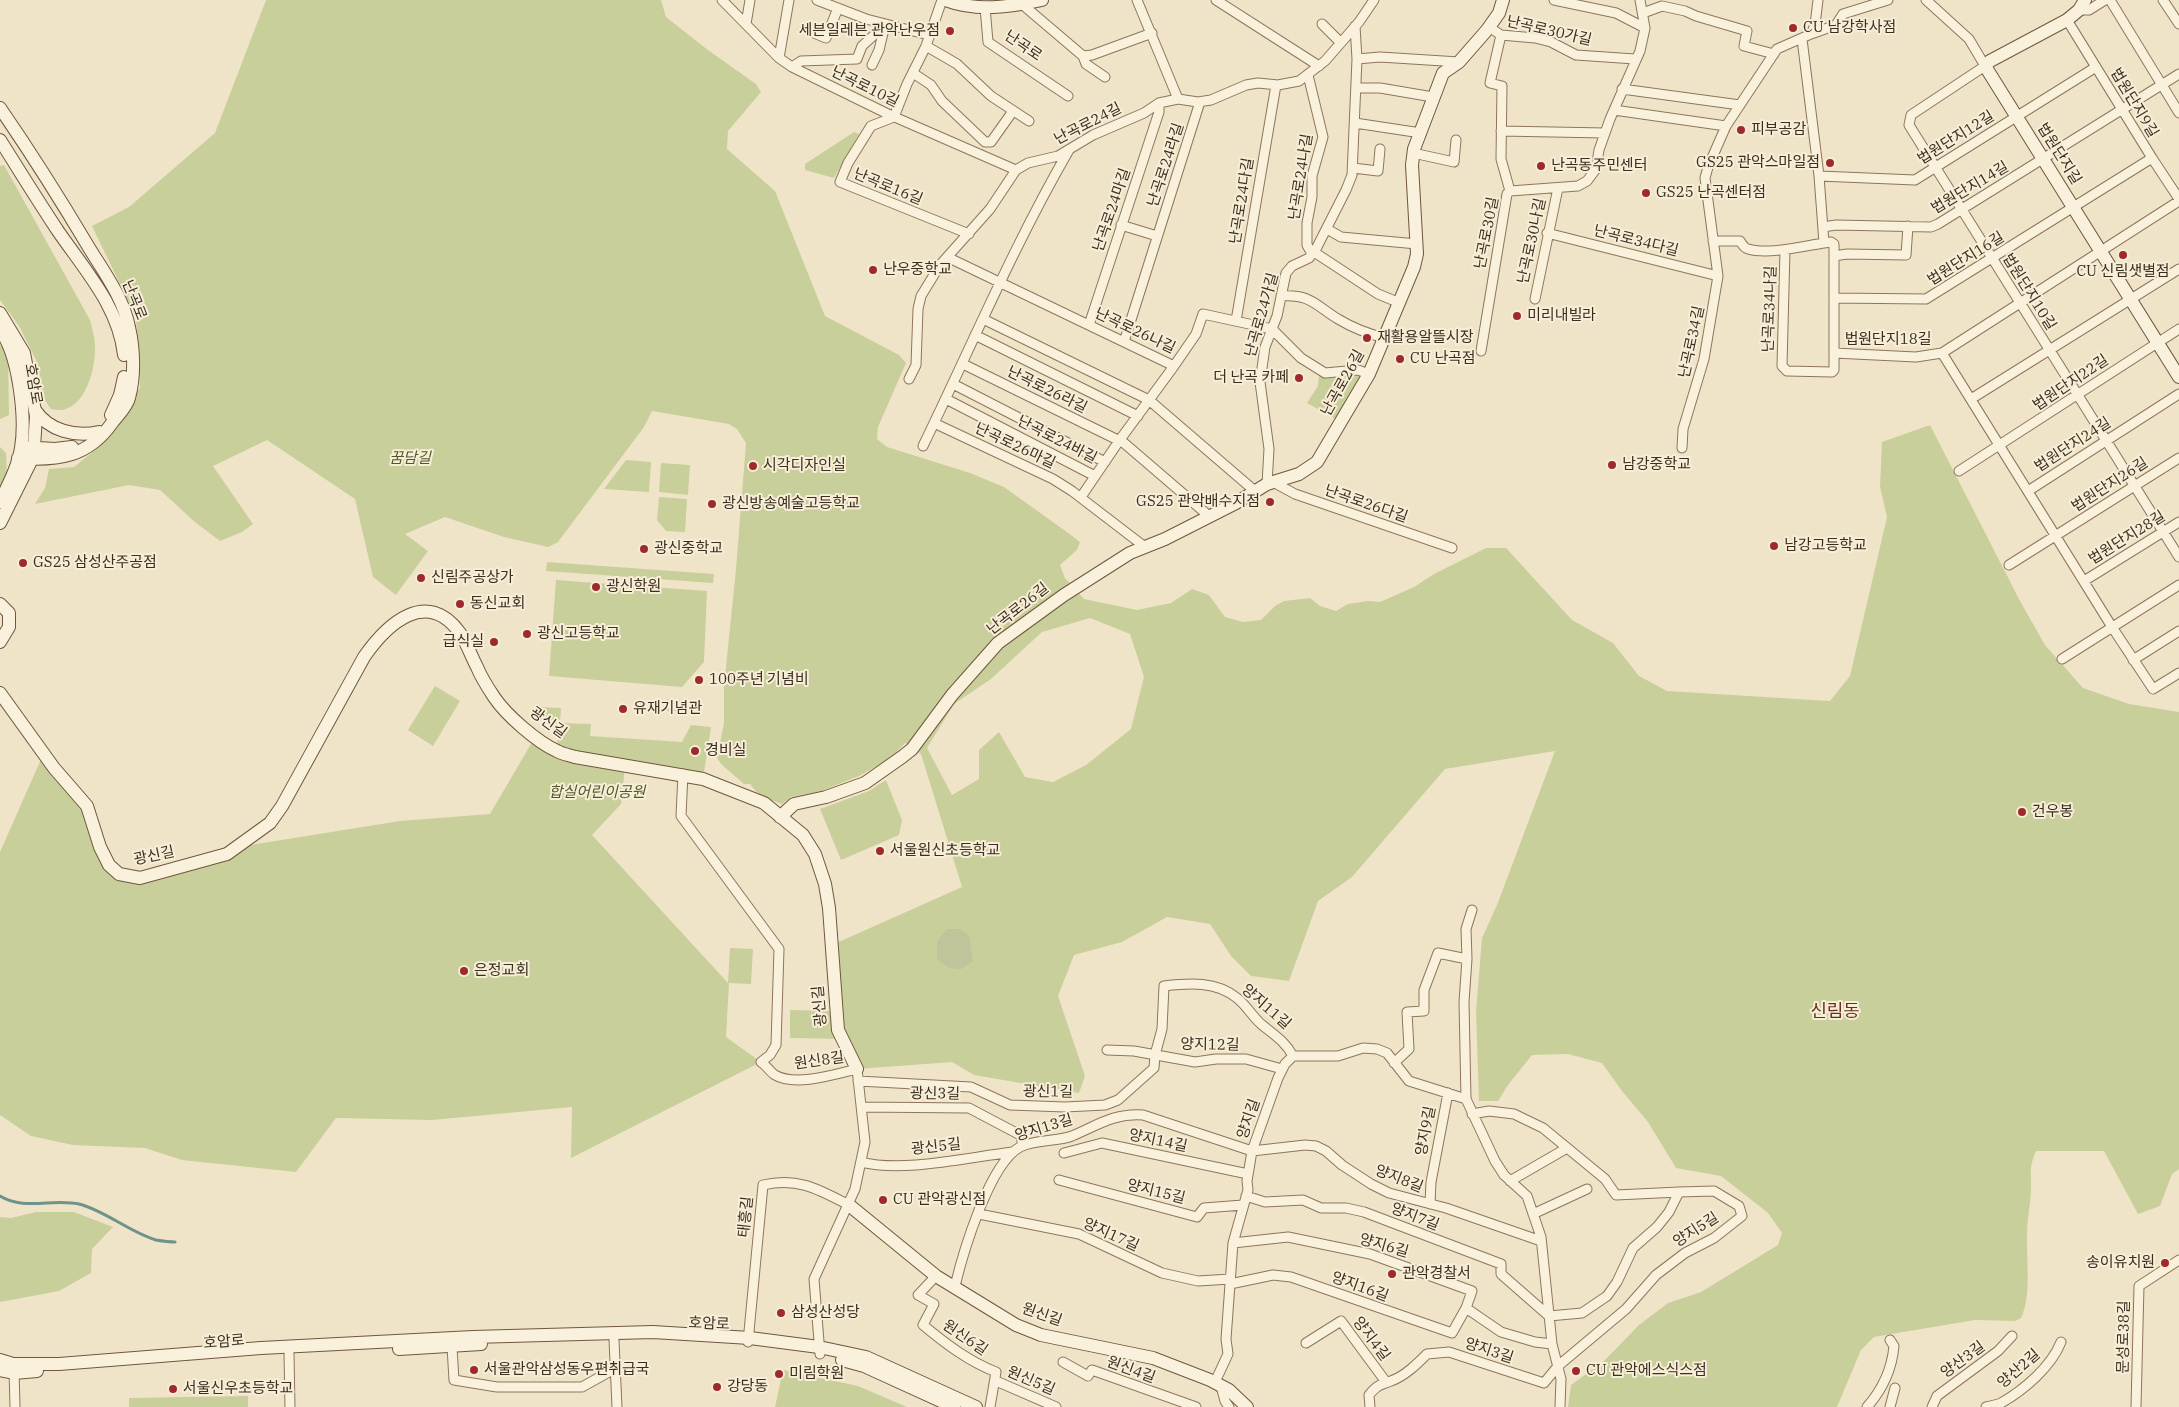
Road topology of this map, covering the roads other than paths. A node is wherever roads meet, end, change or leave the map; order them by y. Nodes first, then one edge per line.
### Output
1 (722, 0) edge
2 (750, 0) edge
3 (789, 0) edge
4 (817, 0) edge
5 (943, 0) edge
6 (1042, 0) edge
7 (1137, 0) edge
8 (1216, 0) edge
9 (1374, 0) edge
10 (1503, 0) edge
11 (1554, 0) edge
12 (1640, 0) edge
13 (1818, 0) edge
14 (1888, 0) edge
15 (1926, 0) edge
16 (2106, 0) edge
17 (2110, 0) edge
18 (2163, 0) edge
19 (1023, 5) junction
20 (2082, 5) edge
21 (985, 7) junction
22 (838, 8) junction
23 (1643, 13) junction
24 (2067, 20) junction
25 (746, 24) junction
26 (1322, 24) dead end
27 (2179, 24) edge
28 (885, 25) junction
29 (1355, 26) junction
30 (1489, 27) junction
31 (1646, 28) junction
32 (809, 31) dead end
33 (1152, 33) junction
34 (1811, 34) junction
35 (929, 35) junction
36 (1501, 35) junction
37 (1802, 39) junction
38 (1340, 42) junction
39 (926, 46) junction
40 (1774, 54) junction
41 (1084, 56) junction
42 (779, 58) junction
43 (1357, 59) junction
44 (1635, 59) junction
45 (1459, 62) junction
46 (872, 65) dead end
47 (1319, 66) junction
48 (1986, 66) junction
49 (792, 67) junction
50 (2096, 67) junction
51 (912, 73) junction
52 (2179, 74) edge
53 (1308, 75) junction
54 (1105, 77) dead end
55 (1276, 85) junction
56 (2162, 85) junction
57 (1356, 88) junction
58 (1622, 89) junction
59 (1068, 96) dead end
60 (1434, 97) junction
61 (1178, 99) junction
62 (1198, 102) junction
63 (1159, 103) junction
64 (1740, 105) junction
65 (0, 108) edge
66 (2123, 109) junction
67 (1614, 110) junction
68 (1013, 111) junction
69 (2179, 113) edge
70 (2017, 116) junction
71 (894, 117) junction
72 (1029, 121) dead end
73 (1355, 123) junction
74 (1726, 126) junction
75 (1501, 131) junction
76 (1605, 132) junction
77 (1421, 133) junction
78 (0, 140) edge
79 (1456, 140) dead end
80 (985, 142) junction
81 (1380, 149) dead end
82 (1069, 150) junction
83 (976, 153) junction
84 (1414, 153) junction
85 (2152, 158) junction
86 (2043, 159) junction
87 (1353, 168) junction
88 (1934, 168) junction
89 (1016, 170) junction
90 (1819, 176) junction
91 (1558, 188) junction
92 (1510, 191) junction
93 (2179, 200) edge
94 (2073, 208) junction
95 (1962, 210) junction
96 (1121, 225) junction
97 (1908, 226) junction
98 (1823, 227) junction
99 (1326, 230) junction
100 (1547, 233) junction
101 (969, 234) junction
102 (1157, 236) junction
103 (1713, 241) junction
104 (1824, 243) junction
105 (1417, 244) junction
106 (1786, 250) junction
107 (2101, 251) junction
108 (1313, 253) junction
109 (1834, 256) junction
110 (947, 257) junction
111 (1993, 259) junction
112 (2179, 269) edge
113 (1718, 276) junction
114 (1000, 283) junction
115 (1281, 296) junction
116 (1834, 298) junction
117 (1535, 299) dead end
118 (2130, 299) junction
119 (1400, 303) junction
120 (2020, 303) junction
121 (0, 312) edge
122 (983, 319) junction
123 (1236, 321) junction
124 (1089, 325) junction
125 (1272, 328) junction
126 (2179, 329) edge
127 (0, 330) edge
128 (975, 335) junction
129 (1385, 338) junction
130 (1124, 342) junction
131 (2157, 342) junction
132 (1481, 350) dead end
133 (2049, 350) junction
134 (1834, 353) junction
135 (1942, 353) junction
136 (963, 364) junction
137 (1174, 366) junction
138 (1369, 374) junction
139 (2179, 377) edge
140 (909, 379) dead end
141 (953, 384) junction
142 (2179, 394) edge
143 (2077, 396) junction
144 (946, 399) junction
145 (1971, 399) junction
146 (1150, 400) junction
147 (35, 410) junction
148 (1138, 416) junction
149 (934, 423) junction
150 (99, 432) junction
151 (2106, 440) junction
152 (1119, 441) junction
153 (923, 446) dead end
154 (2000, 446) junction
155 (1682, 448) dead end
156 (26, 453) junction
157 (2179, 458) edge
158 (1105, 462) junction
159 (1959, 471) dead end
160 (1095, 476) junction
161 (1270, 483) junction
162 (2134, 486) junction
163 (2028, 491) junction
164 (1256, 492) junction
165 (1081, 498) junction
166 (0, 502) edge
167 (1209, 516) junction
168 (2179, 522) edge
169 (0, 523) edge
170 (2163, 532) junction
171 (2057, 536) junction
172 (1145, 547) junction
173 (1452, 548) dead end
174 (2179, 557) edge
175 (2009, 565) dead end
176 (2084, 581) junction
177 (2179, 585) edge
178 (0, 604) edge
179 (2112, 627) junction
180 (2179, 631) edge
181 (0, 642) edge
182 (2062, 658) dead end
183 (2133, 660) junction
184 (2179, 673) edge
185 (0, 693) edge
186 (683, 774) junction
187 (780, 817) junction
188 (1472, 910) dead end
189 (1467, 959) junction
190 (1107, 1050) dead end
191 (1155, 1055) junction
192 (1293, 1056) junction
193 (1394, 1063) junction
194 (1282, 1069) junction
195 (858, 1075) junction
196 (1448, 1093) junction
197 (1466, 1098) junction
198 (862, 1107) junction
199 (1472, 1114) junction
200 (1022, 1146) junction
201 (1567, 1148) junction
202 (1252, 1151) junction
203 (1013, 1152) junction
204 (1064, 1153) dead end
205 (861, 1162) junction
206 (1248, 1174) junction
207 (1060, 1180) dead end
208 (1510, 1181) junction
209 (1587, 1190) dead end
210 (1679, 1192) junction
211 (1245, 1201) junction
212 (1430, 1204) junction
213 (849, 1205) junction
214 (979, 1214) junction
215 (1533, 1214) junction
216 (1541, 1242) junction
217 (1233, 1243) junction
218 (2179, 1260) edge
219 (936, 1276) junction
220 (1230, 1281) junction
221 (955, 1286) junction
222 (1466, 1308) junction
223 (1549, 1316) junction
224 (2012, 1336) dead end
225 (614, 1340) junction
226 (748, 1340) junction
227 (1890, 1340) dead end
228 (2061, 1342) dead end
229 (1306, 1343) dead end
230 (1552, 1344) junction
231 (452, 1347) junction
232 (820, 1351) junction
233 (289, 1353) junction
234 (0, 1360) edge
235 (1063, 1362) dead end
236 (1558, 1366) junction
237 (616, 1368) junction
238 (14, 1369) junction
239 (0, 1370) edge
240 (996, 1381) junction
241 (1386, 1382) junction
242 (1218, 1384) junction
243 (1895, 1388) dead end
244 (15, 1407) edge
245 (290, 1407) edge
246 (617, 1407) edge
247 (954, 1407) edge
248 (976, 1407) edge
249 (990, 1407) edge
250 (1056, 1407) edge
251 (1193, 1407) edge
252 (1229, 1407) edge
253 (1248, 1407) edge
254 (1370, 1407) edge
255 (1560, 1407) edge
256 (1866, 1407) edge
257 (1890, 1407) edge
258 (1932, 1407) edge
259 (1986, 1407) edge
260 (2136, 1407) edge

1 - 25 street, 난곡로10길
2 - 25 street
3 - 42 street
4 - 22 street
5 - 21 street, 난곡로
5 - 35 street
6 - 19 street, 난곡로
7 - 33 street
8 - 47 street
9 - 29 street, 난곡로24길
10 - 30 street, 난곡로26길
11 - 31 street
12 - 23 street, 난곡로30길
13 - 34 street
14 - 34 street, 난곡로34길
15 - 48 street
16 - 20 street
17 - 56 street
18 - 27 street
19 - 21 street, 난곡로
19 - 41 street
20 - 24 street
21 - 59 street, 난곡로
22 - 28 street
22 - 32 street
23 - 31 street, 난곡로30길
23 - 40 street
24 - 48 street
24 - 50 street, 법원단지9길
25 - 42 street, 난곡로10길
26 - 38 street
28 - 35 street
28 - 46 street
28 - 49 street
29 - 38 street, 난곡로24길
29 - 43 street, 난곡로24가길
30 - 36 street, 난곡로30가길
30 - 45 street, 난곡로26길
31 - 44 street, 난곡로30길
33 - 41 street
33 - 61 street
34 - 37 street, 난곡로34길
35 - 39 street
36 - 44 street, 난곡로30가길
36 - 75 street
37 - 40 street, 난곡로34길
37 - 90 street
38 - 47 street, 난곡로24길
39 - 51 street
39 - 68 street
40 - 64 street, 난곡로34길
41 - 54 street
42 - 49 street, 난곡로10길
43 - 45 street
43 - 57 street, 난곡로24가길
44 - 58 street, 난곡로30길
45 - 60 street, 난곡로26길
47 - 53 street, 난곡로24길
48 - 70 street, 법원단지길
48 - 88 street, 법원단지10길
49 - 71 street, 난곡로10길
50 - 66 street, 법원단지9길
50 - 70 street, 법원단지길
51 - 71 street
51 - 80 street
52 - 56 street, 법원단지14길
53 - 55 street, 난곡로24길
53 - 108 street, 난곡로24나길
55 - 62 street, 난곡로24길
55 - 123 street, 난곡로24다길
56 - 66 street, 법원단지14길
56 - 69 street
57 - 60 street
57 - 73 street, 난곡로24가길
58 - 64 street
58 - 67 street, 난곡로30길
60 - 77 street, 난곡로26길
61 - 62 street, 난곡로24길
61 - 63 street, 난곡로24길
62 - 102 street, 난곡로24라길
63 - 82 street, 난곡로24길
63 - 96 street, 난곡로24마길
64 - 74 street, 난곡로34길
65 - 156 street, 난곡로
66 - 85 street, 법원단지9길
66 - 86 street, 법원단지14길
67 - 74 street
67 - 76 street, 난곡로30길
68 - 72 street
68 - 80 street
70 - 86 street, 법원단지길
70 - 88 street, 법원단지12길
71 - 83 street, 난곡로10길
71 - 101 street, 난곡로16길
73 - 77 street
73 - 87 street, 난곡로24가길
74 - 103 street, 난곡로34길
75 - 76 street
75 - 92 street
76 - 91 street, 난곡로30길
77 - 84 street, 난곡로26길
78 - 150 street, 난곡로
79 - 84 street
80 - 83 street
81 - 87 street
82 - 89 street, 난곡로24길
82 - 114 street
83 - 89 street, 난곡로10길
84 - 105 street, 난곡로26길
85 - 93 street, 법원단지9길
85 - 94 street, 법원단지길
86 - 94 street, 법원단지길
86 - 95 street, 법원단지14길
87 - 99 street, 난곡로24가길
88 - 90 street, 법원단지12길
88 - 95 street, 법원단지10길
89 - 101 street
90 - 98 street
91 - 92 street, 난곡로30길
91 - 100 street, 난곡로30나길
92 - 132 street, 난곡로30길
93 - 107 street, 법원단지18길
94 - 107 street, 법원단지길
94 - 111 street, 법원단지16길
95 - 97 street, 법원단지14길
95 - 111 street, 법원단지10길
96 - 102 street
96 - 124 street, 난곡로24마길
97 - 98 street, 법원단지14길
97 - 109 street
98 - 104 street
99 - 105 street
99 - 108 street, 난곡로24가길
100 - 113 street, 난곡로34다길
100 - 117 street, 난곡로30나길
101 - 110 street
102 - 130 street, 난곡로24라길
103 - 106 street
103 - 113 street, 난곡로34길
104 - 106 street, 난곡로34나길
104 - 109 street
105 - 119 street, 난곡로26길
106 - 134 street, 난곡로34나길
107 - 118 street, 법원단지길
107 - 120 street, 법원단지18길
108 - 115 street, 난곡로24가길
108 - 119 street
109 - 116 street, 난곡로34나길
110 - 114 street
110 - 140 street
111 - 116 street, 법원단지16길
111 - 120 street, 법원단지10길
112 - 118 street
113 - 155 street, 난곡로34길
114 - 122 street
114 - 124 street, 난곡로26나길
115 - 125 street, 난곡로24가길
115 - 129 street, 난곡로26길
116 - 134 street, 난곡로34나길
118 - 131 street, 법원단지길
118 - 133 street
119 - 129 street, 난곡로26길
120 - 133 street, 법원단지10길
120 - 135 street, 법원단지18길
121 - 147 street
122 - 128 street
122 - 146 street
123 - 125 street, 난곡로26나길
123 - 137 street, 난곡로26나길
124 - 130 street, 난곡로26나길
125 - 138 street
125 - 161 street, 난곡로24가길
126 - 131 street, 법원단지22길
127 - 156 street, 호암로
128 - 136 street
128 - 148 street
129 - 138 street, 난곡로26길
130 - 137 street, 난곡로26나길
131 - 139 street, 법원단지길
131 - 143 street, 법원단지22길
133 - 143 street, 법원단지10길
133 - 145 street
134 - 135 street, 법원단지18길
135 - 145 street, 법원단지18길
136 - 141 street
136 - 152 street, 난곡로26라길
137 - 146 street
138 - 161 street, 난곡로26길
141 - 144 street
141 - 158 street, 난곡로24바길
142 - 151 street, 법원단지24길
143 - 151 street, 법원단지10길
143 - 154 street, 법원단지22길
144 - 149 street
144 - 160 street, 난곡로24바길
145 - 154 street, 법원단지18길
146 - 148 street
146 - 164 street
147 - 150 street
147 - 156 street
148 - 152 street
149 - 153 street
149 - 165 street, 난곡로26마길
150 - 156 street, 난곡로
151 - 162 street, 법원단지10길
151 - 163 street, 법원단지24길
152 - 158 street
152 - 167 street, 난곡로26라길
154 - 159 street, 법원단지22길
154 - 163 street
156 - 166 street, 호암로
156 - 169 street
157 - 162 street, 법원단지26길
158 - 160 street, 난곡로24바길
160 - 165 street
161 - 164 street, 난곡로26길
161 - 173 street, 난곡로26다길
162 - 170 street, 법원단지10길
162 - 171 street, 법원단지26길
163 - 171 street, 법원단지24길
164 - 167 street, 난곡로26길
165 - 172 street, 난곡로26마길
167 - 172 street, 난곡로26길
168 - 170 street, 법원단지28길
170 - 174 street, 법원단지10길
170 - 176 street, 법원단지28길
171 - 175 street, 법원단지26길
171 - 176 street
172 - 187 street, 난곡로26길
176 - 179 street, 법원단지28길
177 - 179 street
178 - 181 street
179 - 182 street
179 - 183 street, 법원단지28길
180 - 183 street
183 - 184 street, 법원단지28길
185 - 186 street, 광신길
186 - 187 street, 광신길
186 - 195 street, 원신8길
187 - 195 street, 광신길
188 - 189 street
189 - 193 street
189 - 197 street
190 - 191 street, 양지12길
191 - 192 street, 양지11길
191 - 194 street, 양지12길
191 - 195 street, 광신1길
192 - 193 street
192 - 194 street, 양지길
193 - 196 street
194 - 202 street, 양지길
195 - 198 street, 광신길
196 - 197 street
196 - 212 street, 양지9길
197 - 199 street
198 - 200 street, 광신3길
198 - 205 street, 광신길
199 - 201 street
199 - 208 street
200 - 202 street, 양지13길
200 - 203 street, 양지13길
201 - 208 street
201 - 210 street
202 - 206 street, 양지길
202 - 212 street, 양지8길
203 - 205 street, 광신5길
203 - 214 street, 양지13길
204 - 206 street, 양지14길
205 - 213 street, 광신길
206 - 211 street, 양지길
207 - 211 street, 양지15길
208 - 215 street
209 - 215 street
210 - 223 street, 양지5길
210 - 236 street, 양지5길
211 - 217 street, 양지길
211 - 223 street, 양지7길
212 - 216 street, 양지8길
213 - 219 street, 원신길
213 - 226 street, 태흥길
213 - 232 street, 광신길
214 - 220 street, 양지17길
214 - 221 street, 양지13길
215 - 216 street
216 - 223 street
217 - 220 street, 양지길
217 - 222 street, 양지6길
218 - 260 street, 문성로38길
219 - 221 street, 원신길
219 - 240 street, 원신6길
220 - 222 street, 양지16길
220 - 242 street, 양지길
221 - 242 street, 원신길
222 - 230 street
223 - 230 street
224 - 258 street, 양산3길
225 - 226 street, 호암로
225 - 231 street, 호암로
225 - 237 street
226 - 232 street, 호암로
226 - 238 street
227 - 256 street
228 - 259 street, 양산2길
229 - 241 street, 양지4길
230 - 236 street
231 - 233 street, 호암로
231 - 237 street
232 - 247 street, 호암로
232 - 248 street
233 - 238 street, 호암로
233 - 245 street
234 - 238 street
235 - 251 street, 원신4길
236 - 241 street, 양지3길
236 - 255 street
237 - 246 street
238 - 239 street, 호암로
238 - 244 street
240 - 249 street
240 - 250 street, 원신5길
241 - 254 street, 양지3길
242 - 252 street
242 - 253 street, 원신길
243 - 257 street

